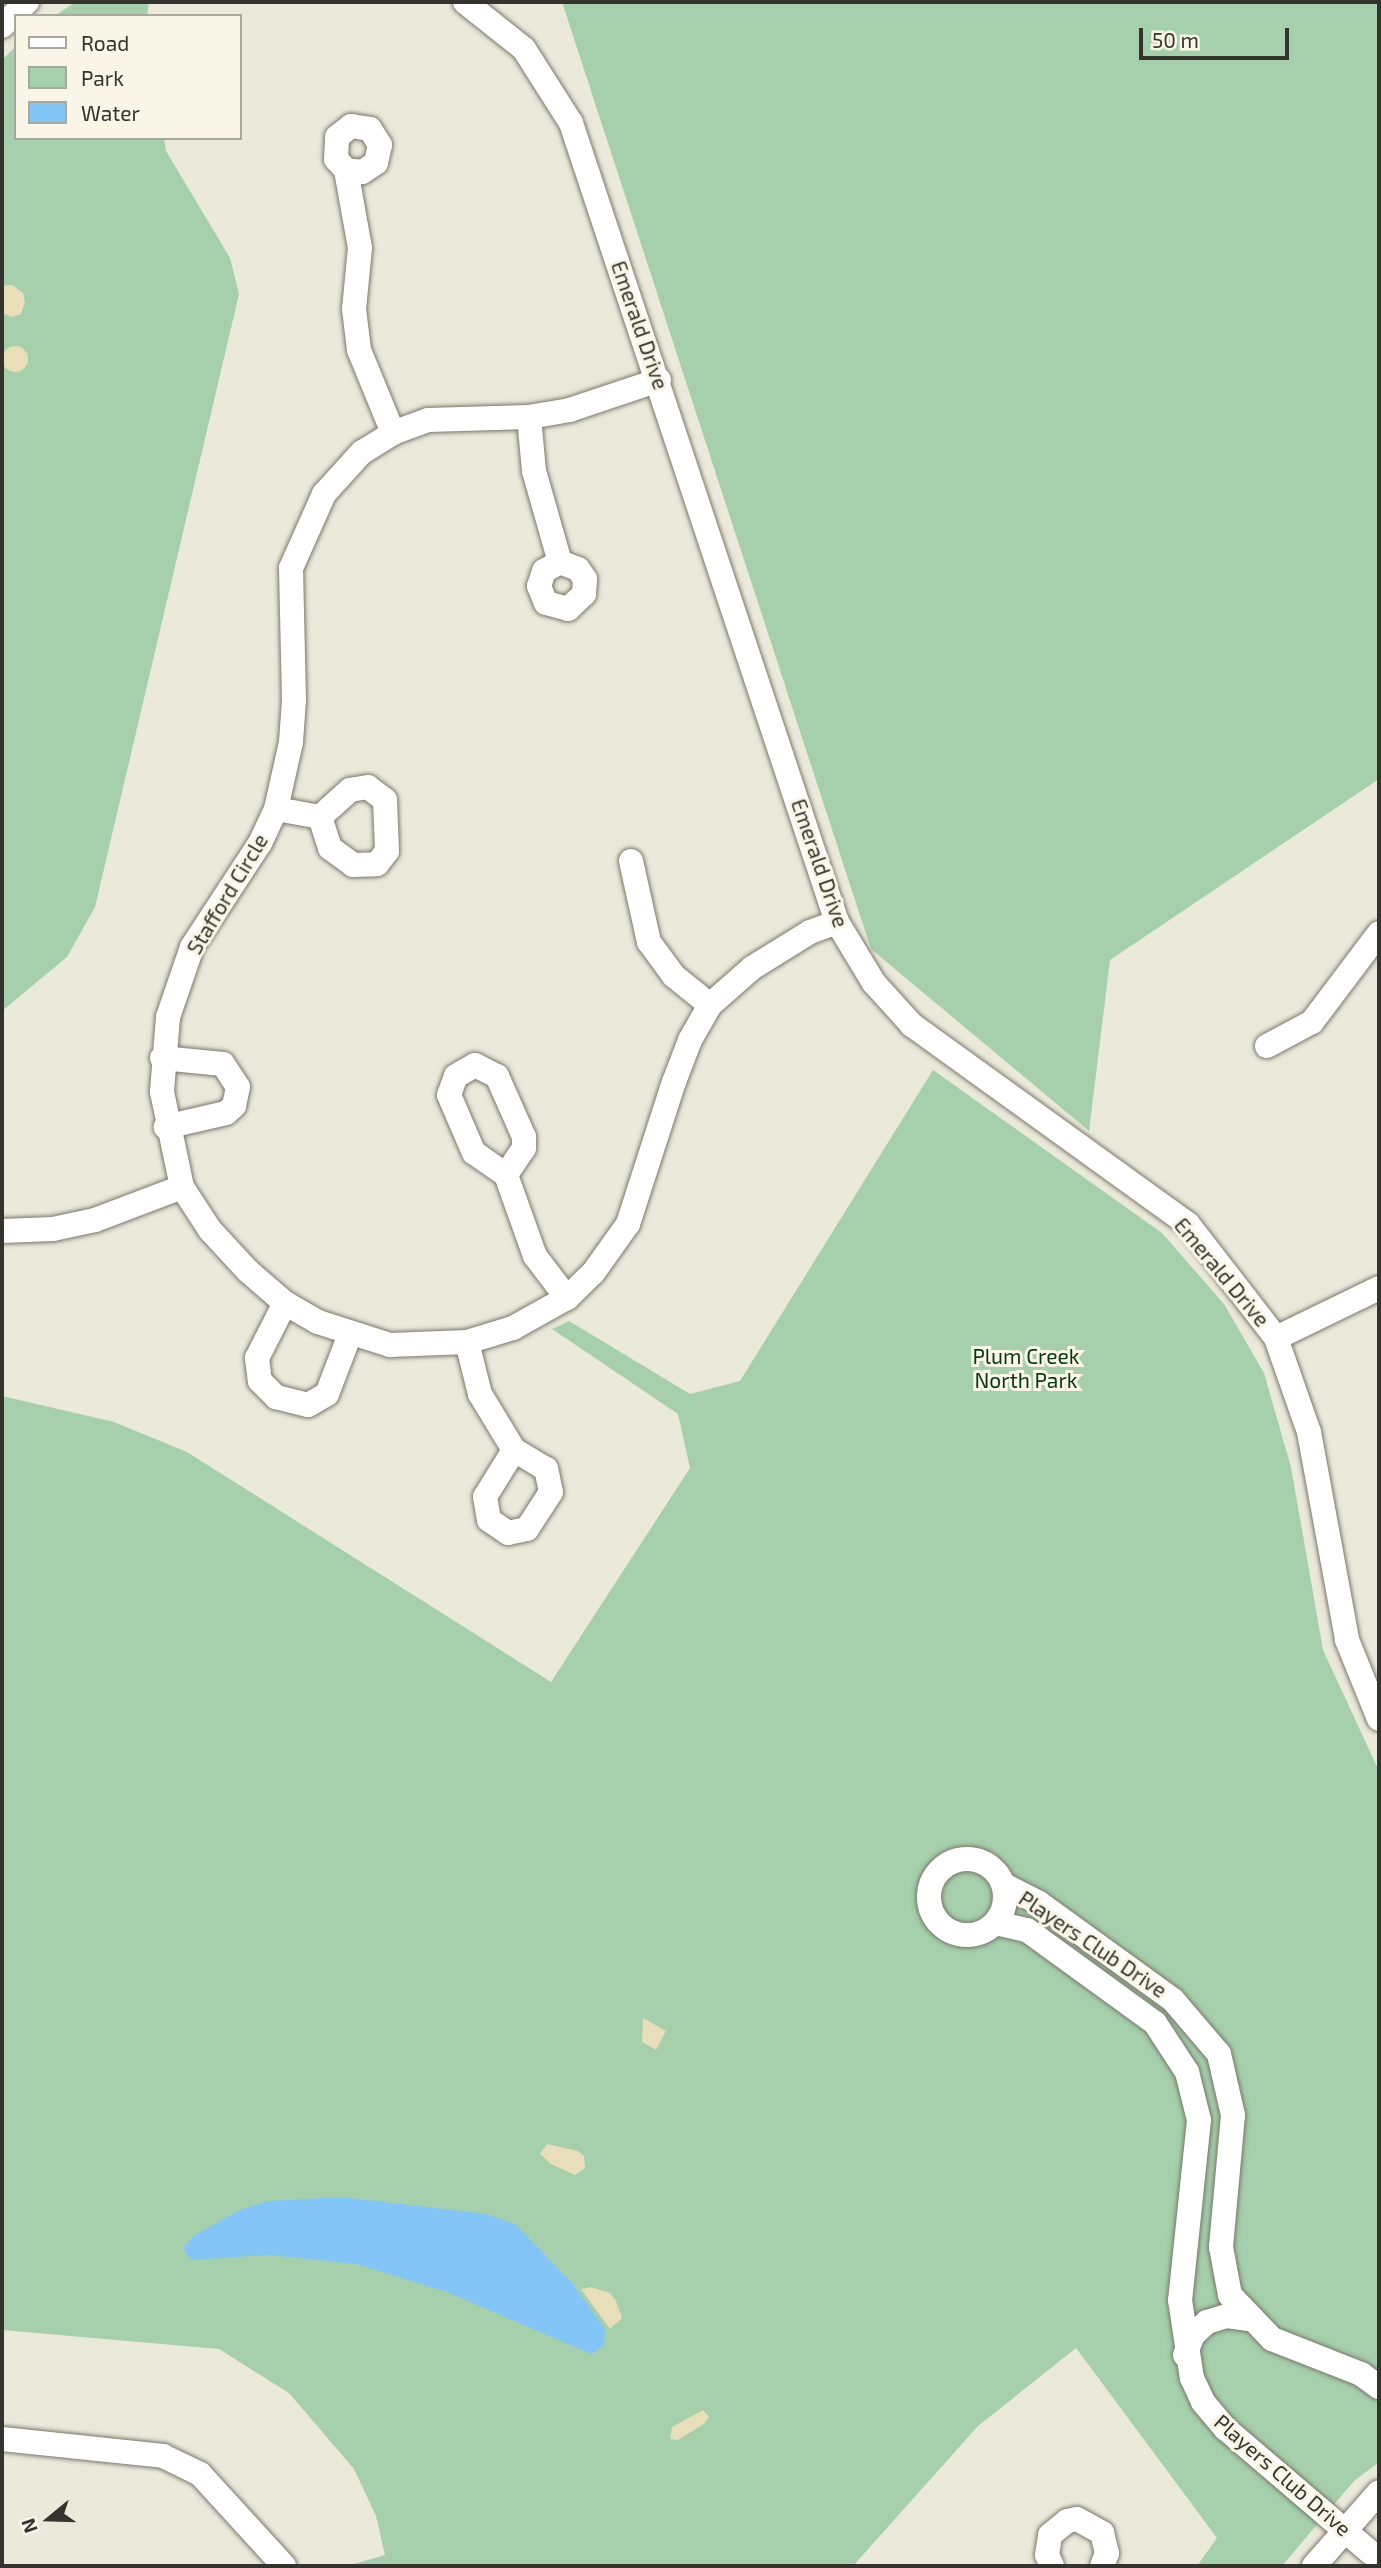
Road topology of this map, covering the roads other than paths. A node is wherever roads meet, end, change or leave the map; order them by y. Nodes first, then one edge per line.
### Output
1 (465, 2) edge
2 (346, 170) dead end
3 (659, 380) junction
4 (529, 417) junction
5 (393, 433) junction
6 (560, 562) dead end
7 (276, 809) junction
8 (320, 817) dead end
9 (631, 861) dead end
10 (838, 922) junction
11 (1379, 933) edge
12 (710, 1005) junction
13 (1267, 1046) dead end
14 (162, 1058) junction
15 (166, 1127) junction
16 (506, 1175) dead end
17 (182, 1187) junction
18 (2, 1215) edge
19 (11, 1231) edge
20 (1379, 1288) edge
21 (567, 1298) junction
22 (285, 1303) junction
23 (350, 1334) junction
24 (1276, 1338) junction
25 (467, 1342) junction
26 (514, 1450) dead end
27 (1379, 1719) edge
28 (1004, 1885) junction
29 (996, 1923) junction
30 (1249, 2319) junction
31 (1185, 2355) junction
32 (1379, 2387) edge
33 (2, 2439) edge
34 (1379, 2492) edge
35 (1346, 2530) junction
36 (1370, 2554) edge
37 (284, 2566) edge
38 (1052, 2566) edge
39 (1102, 2566) edge
40 (1314, 2566) edge

1 - 3 street, Emerald Drive
2 - 5 street
3 - 4 street, Stafford Circle
3 - 10 street, Emerald Drive
4 - 5 street, Stafford Circle
4 - 6 street
5 - 7 street, Stafford Circle
7 - 8 street
7 - 14 street, Stafford Circle
9 - 12 street
10 - 12 street, Stafford Circle
10 - 24 street, Emerald Drive
11 - 13 street
12 - 21 street, Stafford Circle
14 - 15 street, Stafford Circle
14 - 15 street
15 - 17 street, Stafford Circle
16 - 21 street
17 - 19 street
17 - 22 street, Stafford Circle
18 - 19 street
20 - 24 street
21 - 25 street, Stafford Circle
22 - 23 street, Stafford Circle
22 - 23 street
23 - 25 street, Stafford Circle
24 - 27 street, Emerald Drive
25 - 26 street
28 - 29 street, Players Club Drive
28 - 29 street, Players Club Drive
28 - 30 street, Players Club Drive
29 - 31 street, Players Club Drive
30 - 31 street
30 - 32 street, Players Club Drive
31 - 35 street, Players Club Drive
33 - 37 street
34 - 35 street
35 - 36 street, Players Club Drive
35 - 40 street
38 - 39 street

